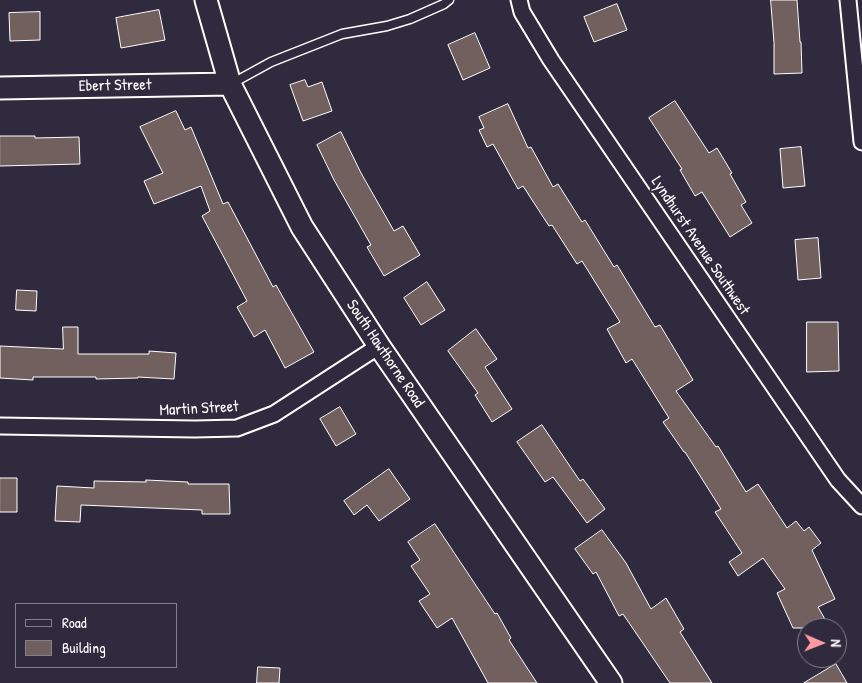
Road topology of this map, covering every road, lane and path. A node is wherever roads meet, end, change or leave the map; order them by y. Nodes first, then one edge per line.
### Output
1 (206, 0) edge
2 (449, 0) edge
3 (519, 0) edge
4 (848, 0) edge
5 (230, 84) junction
6 (0, 88) edge
7 (862, 142) edge
8 (379, 346) junction
9 (0, 426) edge
10 (862, 506) edge
11 (611, 683) edge

1 - 5 main road, South Hawthorne Road
2 - 5 lane
3 - 10 street, Lyndhurst Avenue Southwest
4 - 7 street
5 - 6 main road, Ebert Street
5 - 8 main road, South Hawthorne Road
8 - 9 street, Martin Street
8 - 11 main road, South Hawthorne Road

